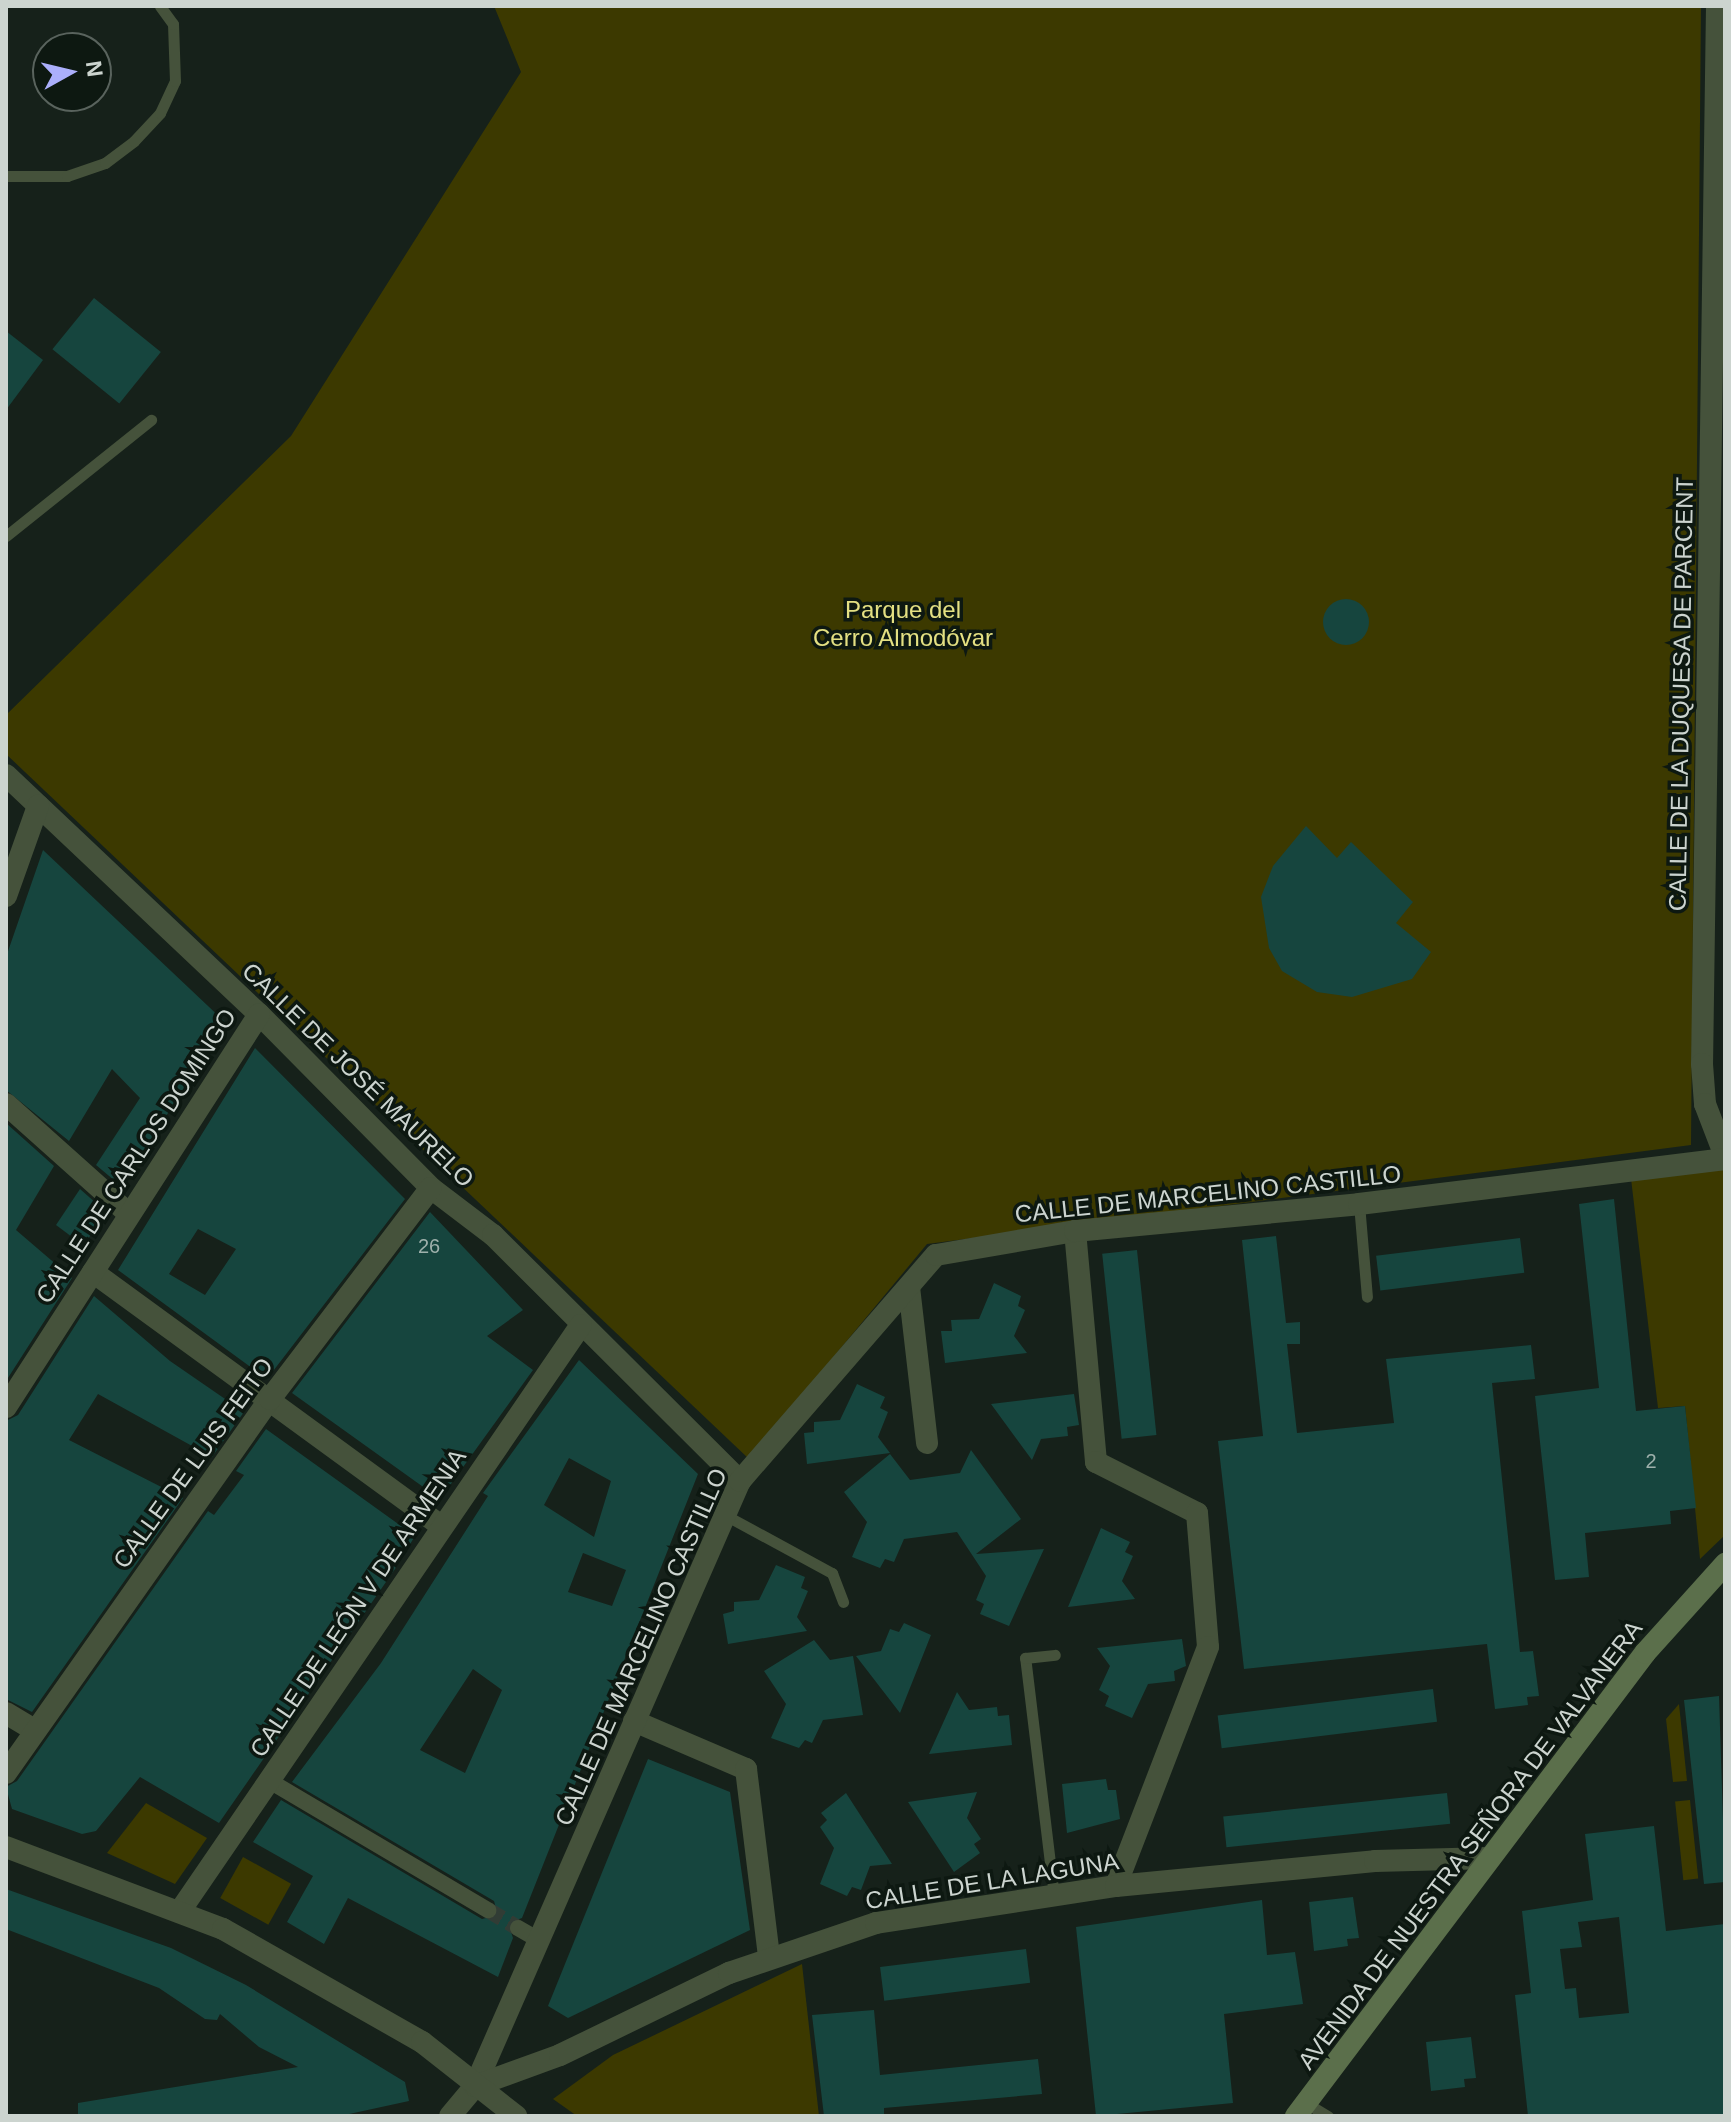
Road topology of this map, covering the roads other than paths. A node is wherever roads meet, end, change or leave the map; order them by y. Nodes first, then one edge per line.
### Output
1 (160, 6) edge
2 (1717, 6) edge
3 (6, 176) edge
4 (1720, 227) edge
5 (151, 420) dead end
6 (6, 536) edge
7 (6, 775) edge
8 (38, 806) junction
9 (6, 896) edge
10 (259, 1014) junction
11 (6, 1104) edge
12 (1725, 1157) edge
13 (431, 1188) junction
14 (1359, 1204) junction
15 (129, 1214) junction
16 (1075, 1231) junction
17 (93, 1272) junction
18 (909, 1287) junction
19 (1367, 1297) dead end
20 (581, 1325) junction
21 (270, 1399) junction
22 (6, 1407) edge
23 (927, 1443) dead end
24 (740, 1481) junction
25 (725, 1515) junction
26 (440, 1525) junction
27 (1725, 1564) edge
28 (1725, 1587) edge
29 (843, 1602) dead end
30 (1686, 1607) junction
31 (1055, 1655) dead end
32 (6, 1713) edge
33 (634, 1721) junction
34 (34, 1730) junction
35 (6, 1773) edge
36 (268, 1780) junction
37 (6, 1847) edge
38 (1490, 1858) junction
39 (1116, 1886) junction
40 (1054, 1896) junction
41 (488, 1910) tunnel mouth
42 (180, 1911) junction
43 (518, 1928) tunnel mouth
44 (539, 1940) junction
45 (769, 1957) junction
46 (475, 2086) junction
47 (1301, 2109) edge
48 (450, 2116) edge
49 (516, 2116) edge
50 (1328, 2116) edge

1 - 3 lane
2 - 4 street, CALLE DE LA DUQUESA DE PARCENT
4 - 12 street, CALLE DE LA DUQUESA DE PARCENT
5 - 6 lane
7 - 8 street, CALLE DE JOSÉ MAURELO
8 - 9 street
8 - 10 street, CALLE DE JOSÉ MAURELO
10 - 13 street, CALLE DE JOSÉ MAURELO
10 - 15 street, CALLE DE CARLOS DOMINGO
11 - 15 street
12 - 14 street, CALLE DE MARCELINO CASTILLO
13 - 20 street, CALLE DE JOSÉ MAURELO
13 - 21 street, CALLE DE LUIS FEITO
14 - 16 street, CALLE DE MARCELINO CASTILLO
14 - 19 lane
15 - 17 street, CALLE DE CARLOS DOMINGO
16 - 18 street, CALLE DE MARCELINO CASTILLO
16 - 39 street
17 - 21 street
17 - 22 street, CALLE DE CARLOS DOMINGO
18 - 23 street
18 - 24 street, CALLE DE MARCELINO CASTILLO
20 - 24 street, CALLE DE JOSÉ MAURELO
20 - 26 street, CALLE DE LEÓN V DE ARMENIA
21 - 26 street
21 - 34 street, CALLE DE LUIS FEITO
24 - 25 street, CALLE DE MARCELINO CASTILLO
25 - 29 lane
25 - 33 street, CALLE DE MARCELINO CASTILLO
26 - 36 street, CALLE DE LEÓN V DE ARMENIA
27 - 30 main road, AVENIDA DE NUESTRA SEÑORA DE VALVANERA
28 - 30 main road, AVENIDA DE NUESTRA SEÑORA DE VALVANERA
30 - 38 main road, AVENIDA DE NUESTRA SEÑORA DE VALVANERA
31 - 40 lane
32 - 34 street
33 - 44 street, CALLE DE MARCELINO CASTILLO
33 - 45 street
34 - 35 street, CALLE DE LUIS FEITO
36 - 41 street
36 - 42 street, CALLE DE LEÓN V DE ARMENIA
37 - 42 street
38 - 39 street, CALLE DE LA LAGUNA
38 - 47 main road, AVENIDA DE NUESTRA SEÑORA DE VALVANERA
39 - 40 street, CALLE DE LA LAGUNA
40 - 45 street, CALLE DE LA LAGUNA
42 - 46 street
43 - 44 street
44 - 46 street, CALLE DE MARCELINO CASTILLO
45 - 46 street, CALLE DE LA LAGUNA
46 - 48 street
46 - 49 street
47 - 50 lane

